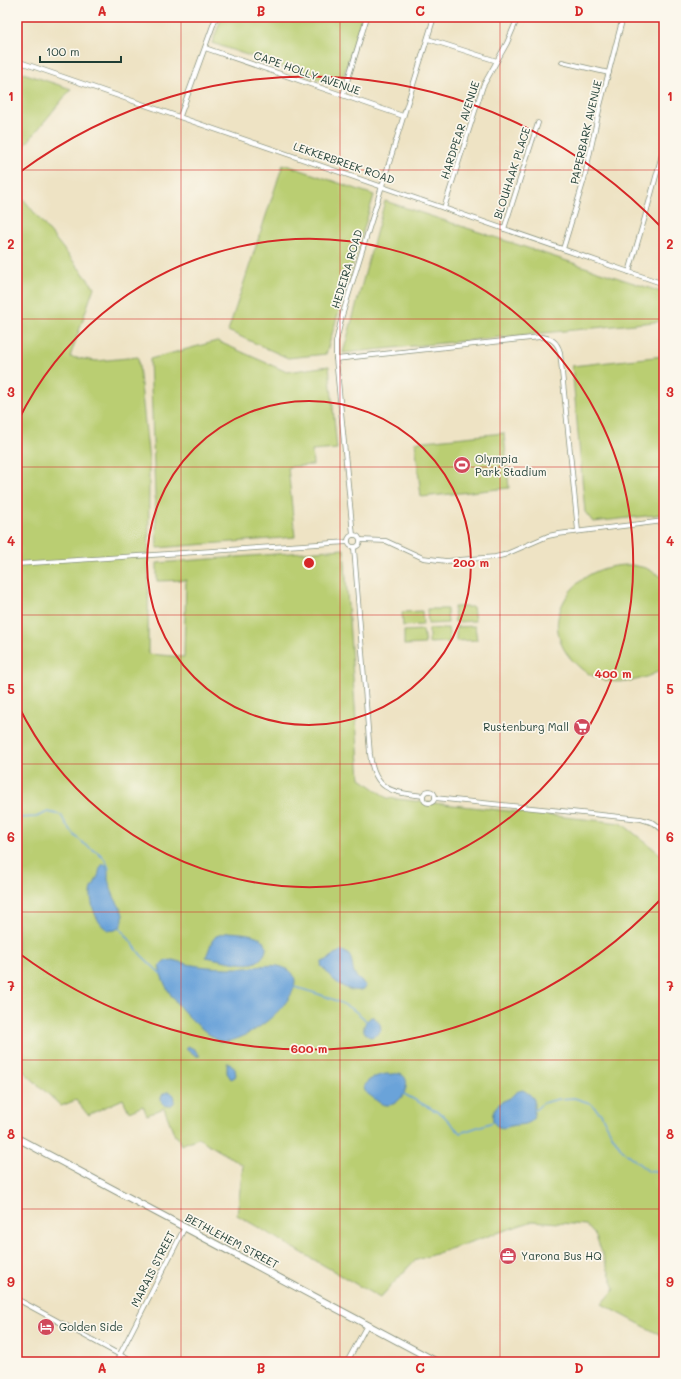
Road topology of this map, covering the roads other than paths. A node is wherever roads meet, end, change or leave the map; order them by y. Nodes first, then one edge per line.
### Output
1 (121, 17) edge
2 (136, 17) edge
3 (216, 17) edge
4 (366, 17) edge
5 (434, 17) edge
6 (518, 17) edge
7 (623, 17) edge
8 (428, 39) junction
9 (205, 48) junction
10 (17, 61) edge
11 (497, 61) junction
12 (562, 62) dead end
13 (609, 73) junction
14 (343, 95) junction
15 (180, 116) junction
16 (403, 116) junction
17 (538, 123) dead end
18 (664, 147) edge
19 (382, 186) junction
20 (444, 208) junction
21 (504, 229) junction
22 (563, 249) junction
23 (629, 272) junction
24 (664, 284) edge
25 (336, 359) junction
26 (664, 521) edge
27 (578, 531) junction
28 (353, 535) junction
29 (360, 540) junction
30 (348, 542) junction
31 (354, 548) junction
32 (17, 564) edge
33 (423, 796) junction
34 (435, 798) junction
35 (664, 831) edge
36 (17, 1138) edge
37 (184, 1227) junction
38 (17, 1299) edge
39 (367, 1325) junction
40 (120, 1355) junction
41 (116, 1362) edge
42 (133, 1362) edge
43 (347, 1362) edge
44 (437, 1362) edge

1 - 2 street
3 - 9 street
4 - 14 street
5 - 8 street, HEDEIRA ROAD
6 - 11 street, HARDPEAR AVENUE
7 - 13 street, PAPERBARK AVENUE
8 - 11 street
8 - 16 street, HEDEIRA ROAD
9 - 14 street, CAPE HOLLY AVENUE
9 - 15 street
10 - 15 street, LEKKERBREEK ROAD
11 - 20 street, HARDPEAR AVENUE
12 - 13 street
13 - 22 street, PAPERBARK AVENUE
14 - 16 street, CAPE HOLLY AVENUE
15 - 19 street, LEKKERBREEK ROAD
16 - 19 street, HEDEIRA ROAD
17 - 21 street, BLOUHAAK PLACE
18 - 23 street
19 - 20 street, LEKKERBREEK ROAD
19 - 25 street, HEDEIRA ROAD
20 - 21 street, LEKKERBREEK ROAD
21 - 22 street, LEKKERBREEK ROAD
22 - 23 street, LEKKERBREEK ROAD
23 - 24 street, LEKKERBREEK ROAD
25 - 27 street
25 - 28 street, HEDEIRA ROAD
26 - 27 street
27 - 29 street
28 - 29 street
28 - 30 street
29 - 31 street
30 - 31 street
30 - 32 street
31 - 33 street
33 - 34 street
33 - 34 street
34 - 35 street
36 - 37 main road, BETHLEHEM STREET
37 - 39 main road, BETHLEHEM STREET
37 - 40 street, MARAIS STREET
38 - 40 street
39 - 43 street
39 - 44 main road, BETHLEHEM STREET
40 - 41 street, MARAIS STREET
40 - 42 street

